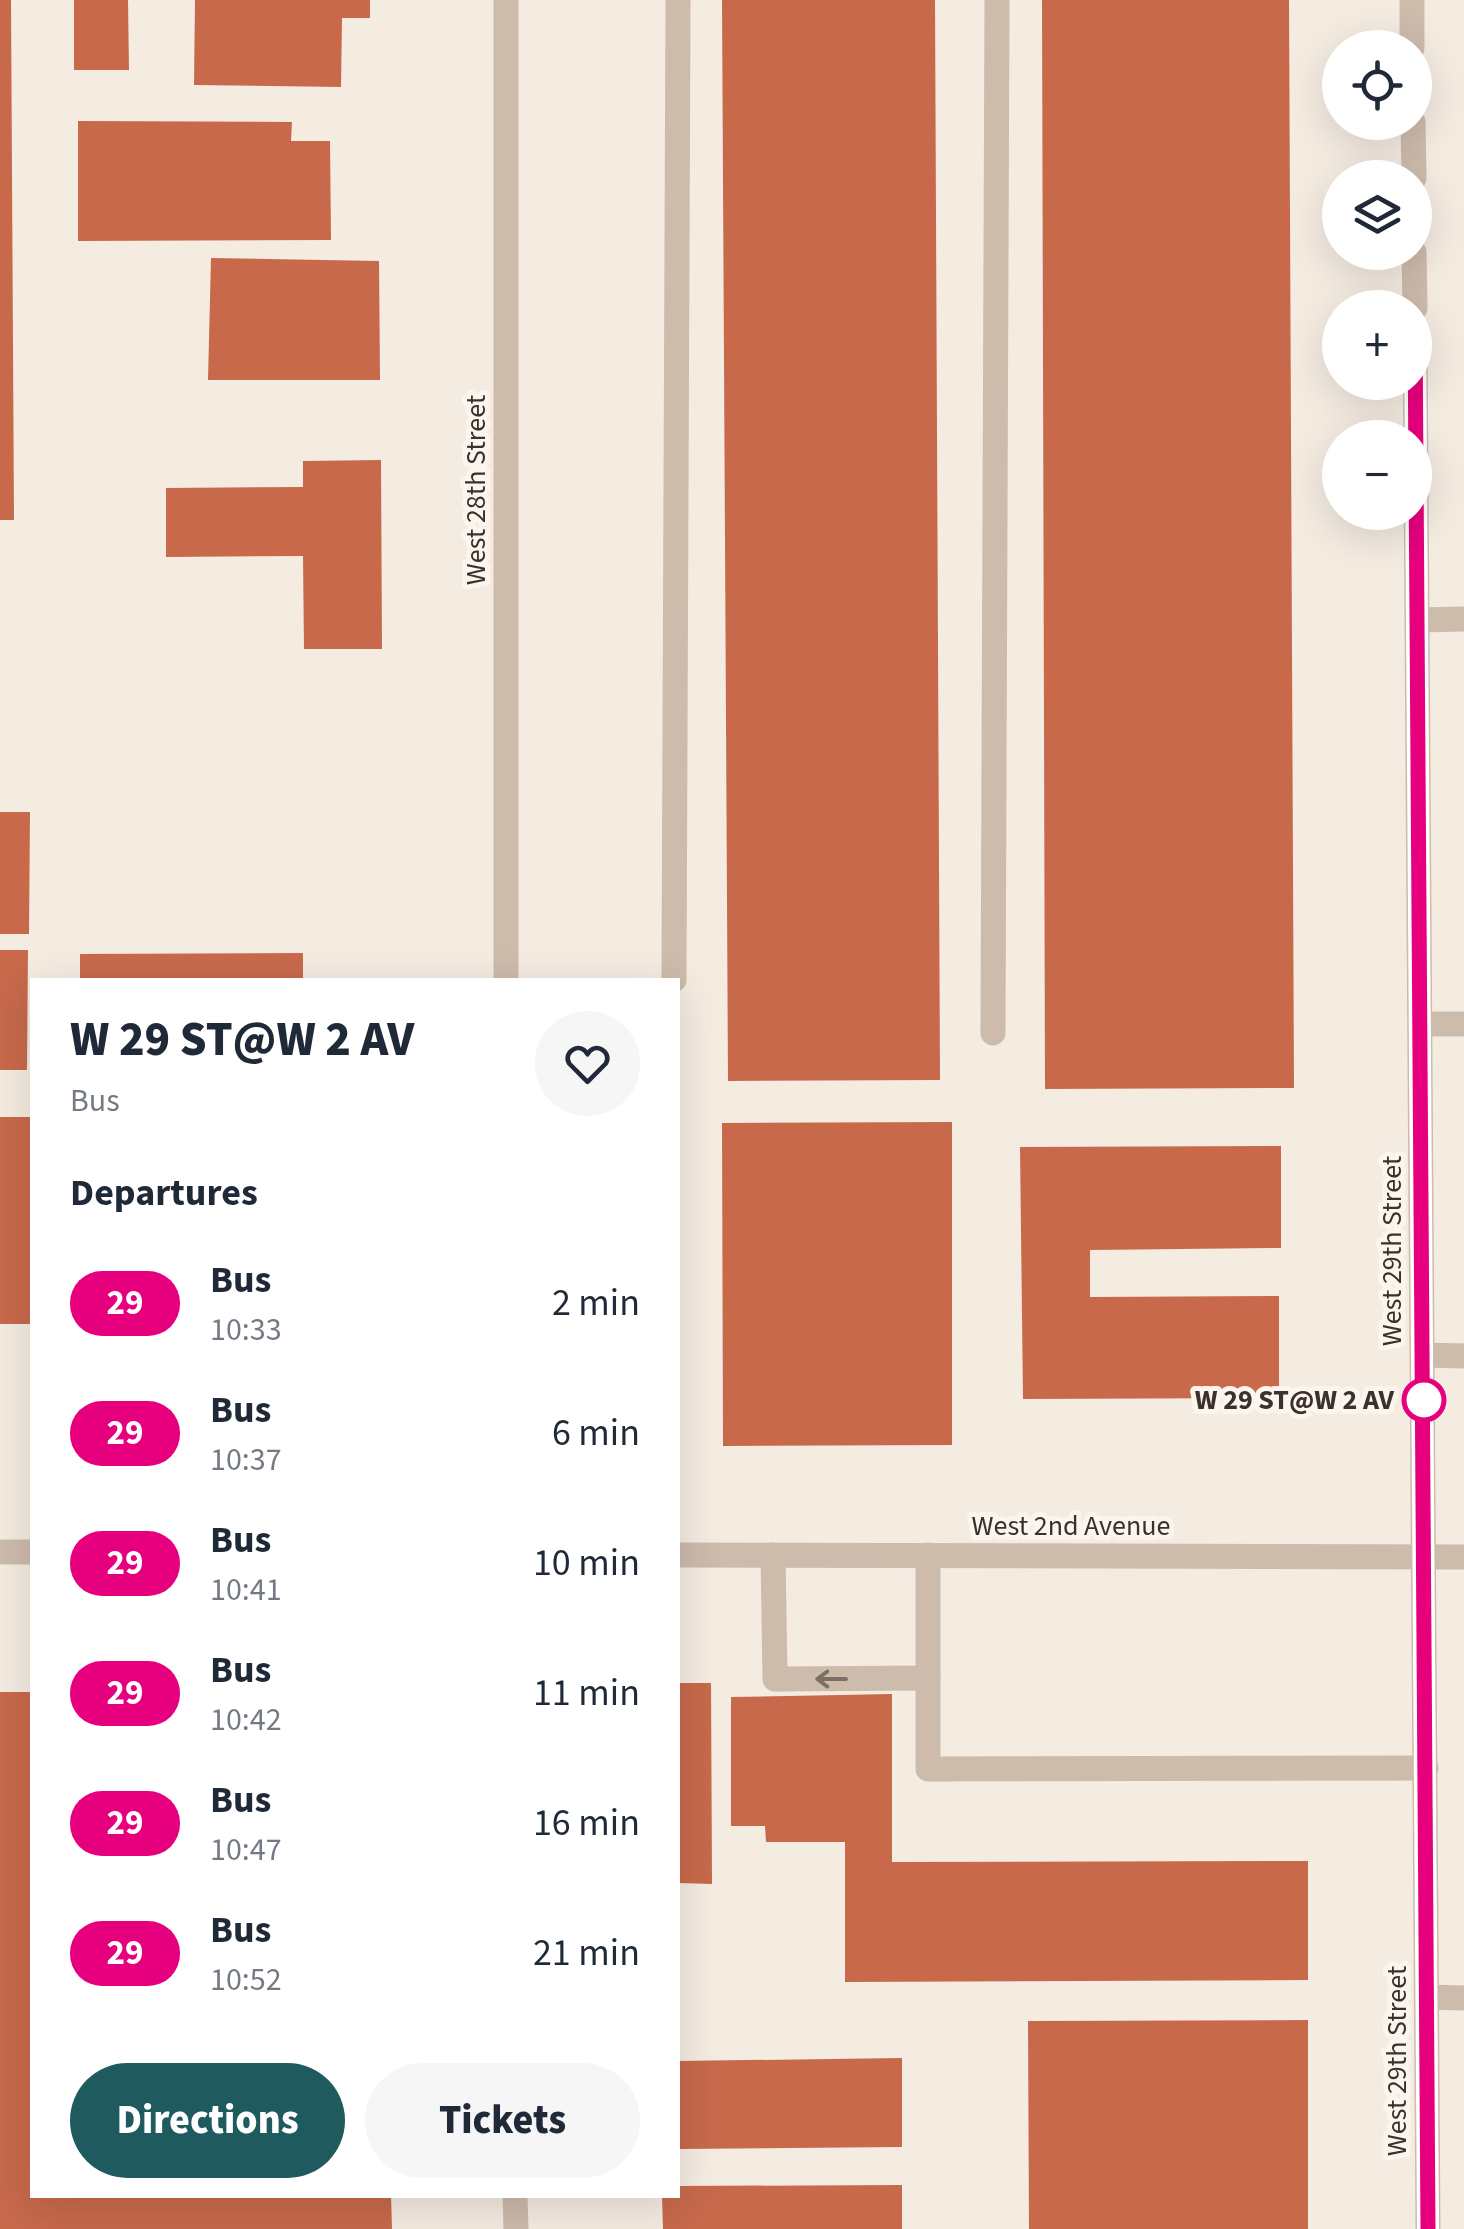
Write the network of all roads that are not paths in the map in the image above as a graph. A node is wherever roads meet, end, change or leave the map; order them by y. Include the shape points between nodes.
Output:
1 (506, 0) edge
2 (678, 0) edge
3 (998, 0) edge
4 (1412, 0) edge
5 (1412, 30) edge
6 (1416, 400) edge
7 (1464, 619) edge
8 (1418, 620) junction
9 (506, 978) edge
10 (674, 978) edge
11 (1421, 1024) junction
12 (1464, 1024) edge
13 (993, 1033) dead end
14 (1423, 1355) junction
15 (1464, 1356) edge
16 (0, 1552) edge
17 (30, 1552) edge
18 (680, 1555) edge
19 (773, 1555) junction
20 (928, 1555) junction
21 (1425, 1557) junction
22 (1464, 1557) edge
23 (928, 1678) junction
24 (1426, 1768) junction
25 (1427, 1997) junction
26 (1464, 1998) edge
27 (515, 2198) edge
28 (516, 2229) edge
29 (1428, 2229) edge

1 - 9 street, West 28th Street
2 - 10 street
3 - 13 street
4 - 5 street
6 - 8 street, West 29th Street
7 - 8 street
8 - 11 street, West 29th Street
11 - 12 street
11 - 14 street, West 29th Street
14 - 15 street
14 - 21 street, West 29th Street
16 - 17 street
18 - 19 street, West 2nd Avenue
19 - 20 street, West 2nd Avenue
23 -> 19 street via 776,1679
20 - 21 street, West 2nd Avenue
20 - 23 street
21 - 22 street, West 2nd Avenue
21 - 24 street, West 29th Street
23 - 24 street via 928,1769
24 - 25 street, West 29th Street
25 - 26 street
25 - 29 street, West 29th Street
27 - 28 street

